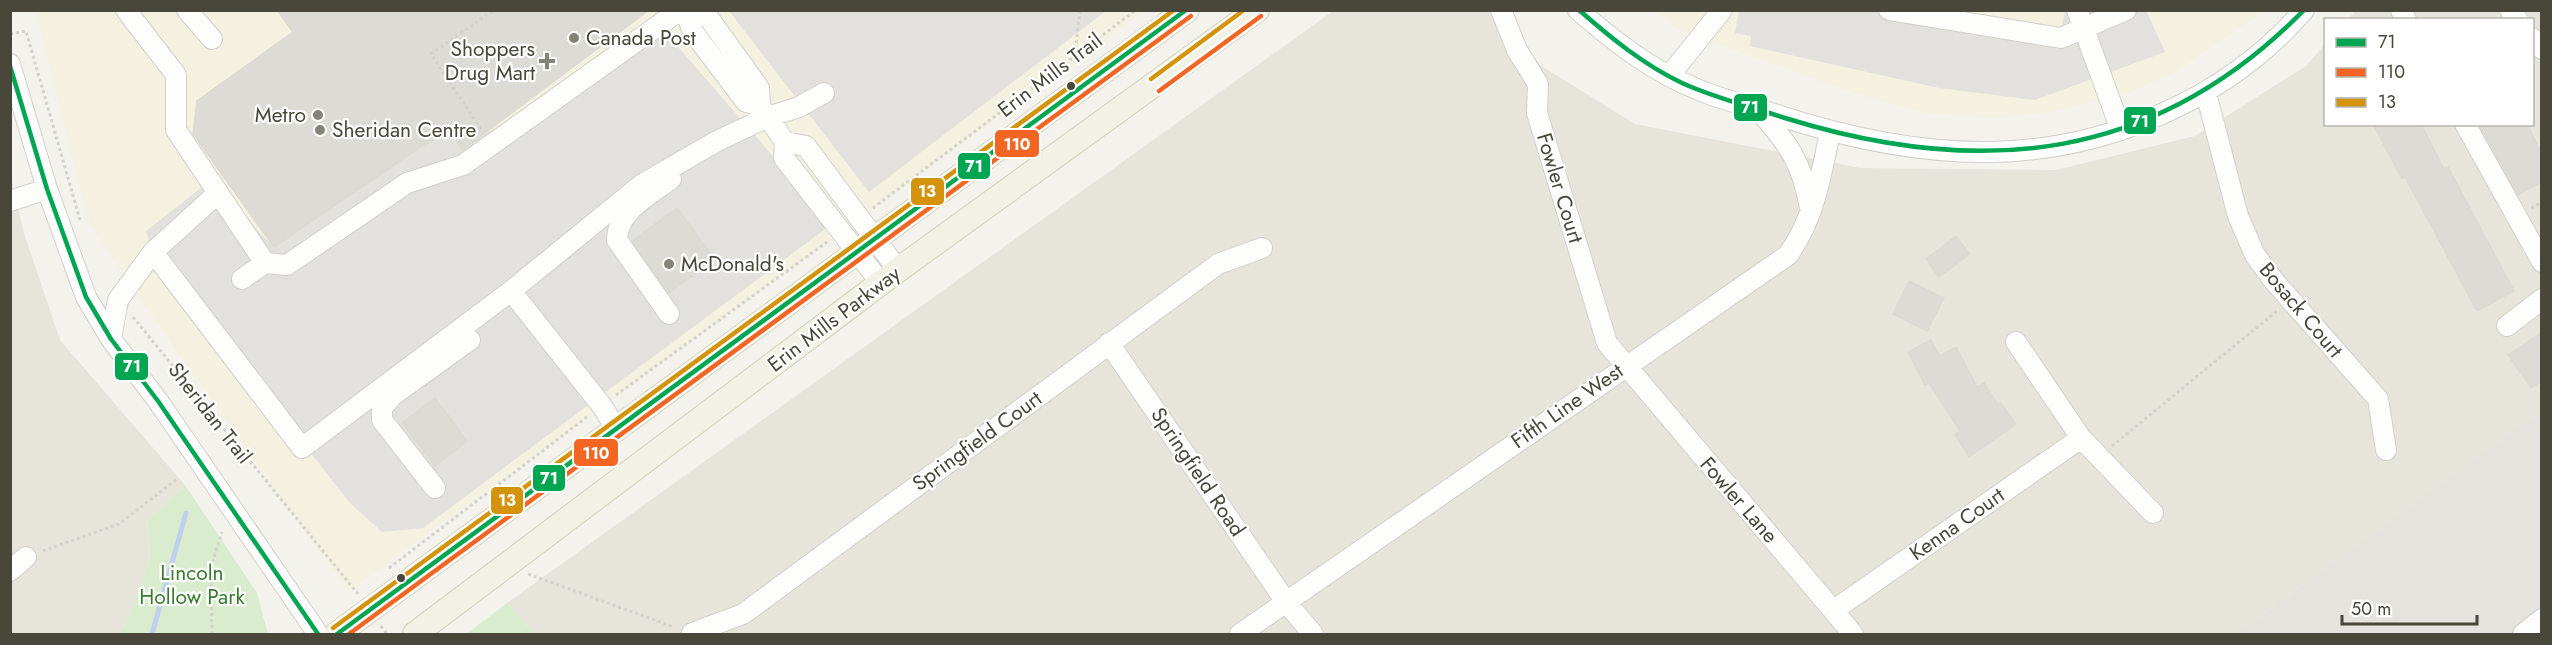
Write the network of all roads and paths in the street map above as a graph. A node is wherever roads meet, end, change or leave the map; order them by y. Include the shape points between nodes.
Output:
1 (126, 10) edge
2 (187, 10) edge
3 (494, 10) edge
4 (680, 10) edge
5 (685, 10) edge
6 (703, 10) edge
7 (1080, 10) edge
8 (1136, 10) edge
9 (1187, 10) edge
10 (1257, 10) edge
11 (1501, 10) edge
12 (1722, 10) edge
13 (1889, 10) edge
14 (2126, 10) edge
15 (2304, 10) edge
16 (1581, 11) edge
17 (2081, 19) edge
18 (10, 34) edge
19 (212, 39) dead end
20 (1075, 55) junction
21 (10, 64) edge
22 (1670, 75) junction
23 (824, 93) dead end
24 (2206, 93) junction
25 (1758, 109) junction
26 (764, 112) junction
27 (2466, 126) edge
28 (2121, 130) junction
29 (1830, 132) junction
30 (493, 144) junction
31 (682, 159) junction
32 (47, 189) junction
33 (217, 194) junction
34 (10, 201) edge
35 (878, 204) dead end
36 (1811, 210) junction
37 (81, 225) dead end
38 (865, 244) junction
39 (1262, 248) dead end
40 (153, 252) junction
41 (2541, 262) edge
42 (265, 263) junction
43 (890, 277) junction
44 (242, 279) dead end
45 (512, 291) junction
46 (2541, 298) edge
47 (2291, 300) junction
48 (118, 303) junction
49 (669, 314) dead end
50 (2507, 326) dead end
51 (111, 339) junction
52 (470, 340) dead end
53 (1109, 342) junction
54 (2016, 342) dead end
55 (1624, 366) junction
56 (617, 430) junction
57 (2081, 438) junction
58 (2386, 450) dead end
59 (2099, 457) junction
60 (177, 479) dead end
61 (435, 488) dead end
62 (2153, 513) dead end
63 (222, 532) dead end
64 (26, 557) joint
65 (507, 566) junction
66 (10, 570) edge
67 (357, 593) dead end
68 (1286, 602) junction
69 (1833, 610) junction
70 (692, 633) joint
71 (212, 634) edge
72 (318, 634) edge
73 (337, 634) edge
74 (415, 634) edge
75 (1240, 634) edge
76 (1313, 634) edge
77 (1853, 634) edge

1 - 33 street via 176,75 177,130
2 - 19 street
3 - 30 path via 431,54
4 - 30 street
5 - 26 street via 693,32 746,102
6 - 26 street via 759,88
7 - 20 path
8 - 20 path, Erin Mills Trail
9 - 38 main road, Erin Mills Parkway
10 - 43 main road, Erin Mills Parkway
11 - 55 street, Fowler Court via 1538,84 1537,113 1607,343
12 - 22 street
13 - 17 street via 2061,38
14 - 17 street
15 - 24 street via 2255,60
16 - 22 street via 1637,58
17 - 28 street
18 - 37 path via 26,32
20 - 35 path, Erin Mills Trail
21 - 32 street
22 - 25 street via 1699,91
23 - 26 street via 799,107
24 - 28 street
24 - 47 street, Bosack Court via 2238,216 2255,255
25 - 29 street
25 - 36 street via 1795,157 1804,176
26 - 31 street
26 - 38 street via 784,142 784,158
27 - 41 street
28 - 29 street via 2044,147 1991,152 1934,148
29 - 36 street, Fifth Line West
30 - 42 street via 463,165 407,183 287,265
31 - 45 street via 606,211
31 - 49 street via 683,170 621,218 616,240
32 - 34 street
32 - 51 street via 86,297
33 - 40 street
33 - 42 street
36 - 55 street, Fifth Line West via 1803,233 1788,255
38 - 43 street
38 - 56 main road, Erin Mills Parkway
39 - 53 street, Springfield Court via 1218,264
40 - 45 street via 302,448
40 - 48 street
42 - 44 street
43 - 65 main road, Erin Mills Parkway
45 - 56 street
46 - 50 street
47 - 58 street, Bosack Court via 2378,399
47 - 59 path
48 - 51 street
48 - 67 path, Sheridan Trail
51 - 72 street
52 - 61 street via 392,396 382,408 382,420
53 - 68 street, Springfield Road
53 - 70 street, Springfield Court via 743,614
54 - 57 street
55 - 68 street, Fifth Line West
55 - 69 street, Fowler Lane
56 - 73 main road, Erin Mills Parkway
57 - 59 street
57 - 69 street, Kenna Court
59 - 62 street
60 - 64 path via 119,524
63 - 71 path via 211,567
64 - 66 street
65 - 70 path
65 - 74 main road, Erin Mills Parkway
68 - 75 street, Fifth Line West
68 - 76 street, Springfield Road
69 - 77 street, Fowler Lane

